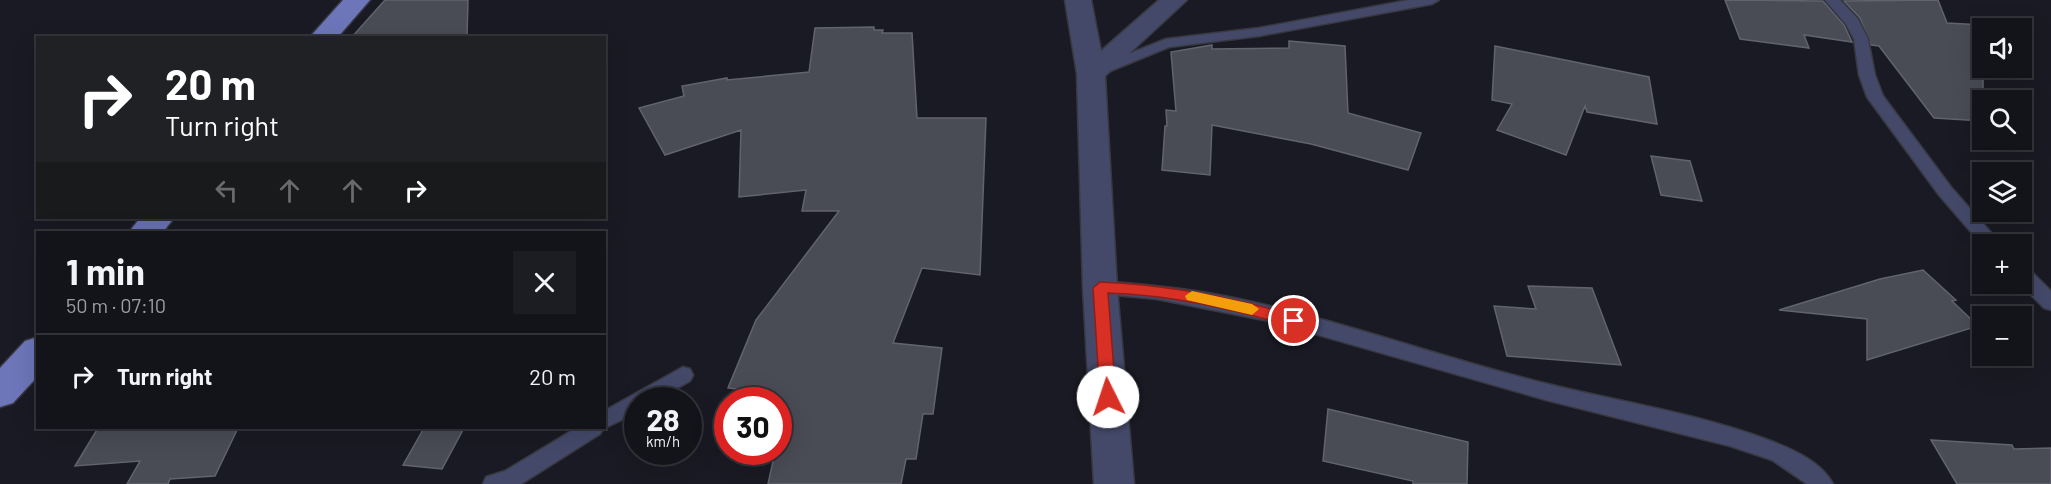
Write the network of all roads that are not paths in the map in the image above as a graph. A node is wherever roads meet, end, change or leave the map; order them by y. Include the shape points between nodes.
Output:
1 (357, 0) edge
2 (1078, 0) edge
3 (1174, 0) edge
4 (1432, 0) edge
5 (1832, 0) edge
6 (324, 36) edge
7 (1091, 74) junction
8 (157, 219) edge
9 (146, 231) edge
10 (1983, 234) edge
11 (2032, 284) edge
12 (1100, 288) junction
13 (2051, 303) edge
14 (36, 353) edge
15 (683, 375) dead end
16 (663, 387) edge
17 (0, 392) edge
18 (624, 410) edge
19 (606, 420) edge
20 (591, 429) edge
21 (494, 484) edge
22 (1114, 484) edge
23 (1822, 484) edge

1 - 6 main road
2 - 7 street
3 - 7 street
4 - 7 lane via 1259,32 1166,43
5 - 10 lane via 1853,22 1861,39 1875,98 1938,182
7 - 12 street
8 - 9 main road
11 - 13 lane
12 - 22 street
12 - 23 lane via 1149,289 1225,302 1547,392 1764,446 1809,470
14 - 17 main road
15 - 16 lane
18 - 19 lane
20 - 21 lane via 512,478

